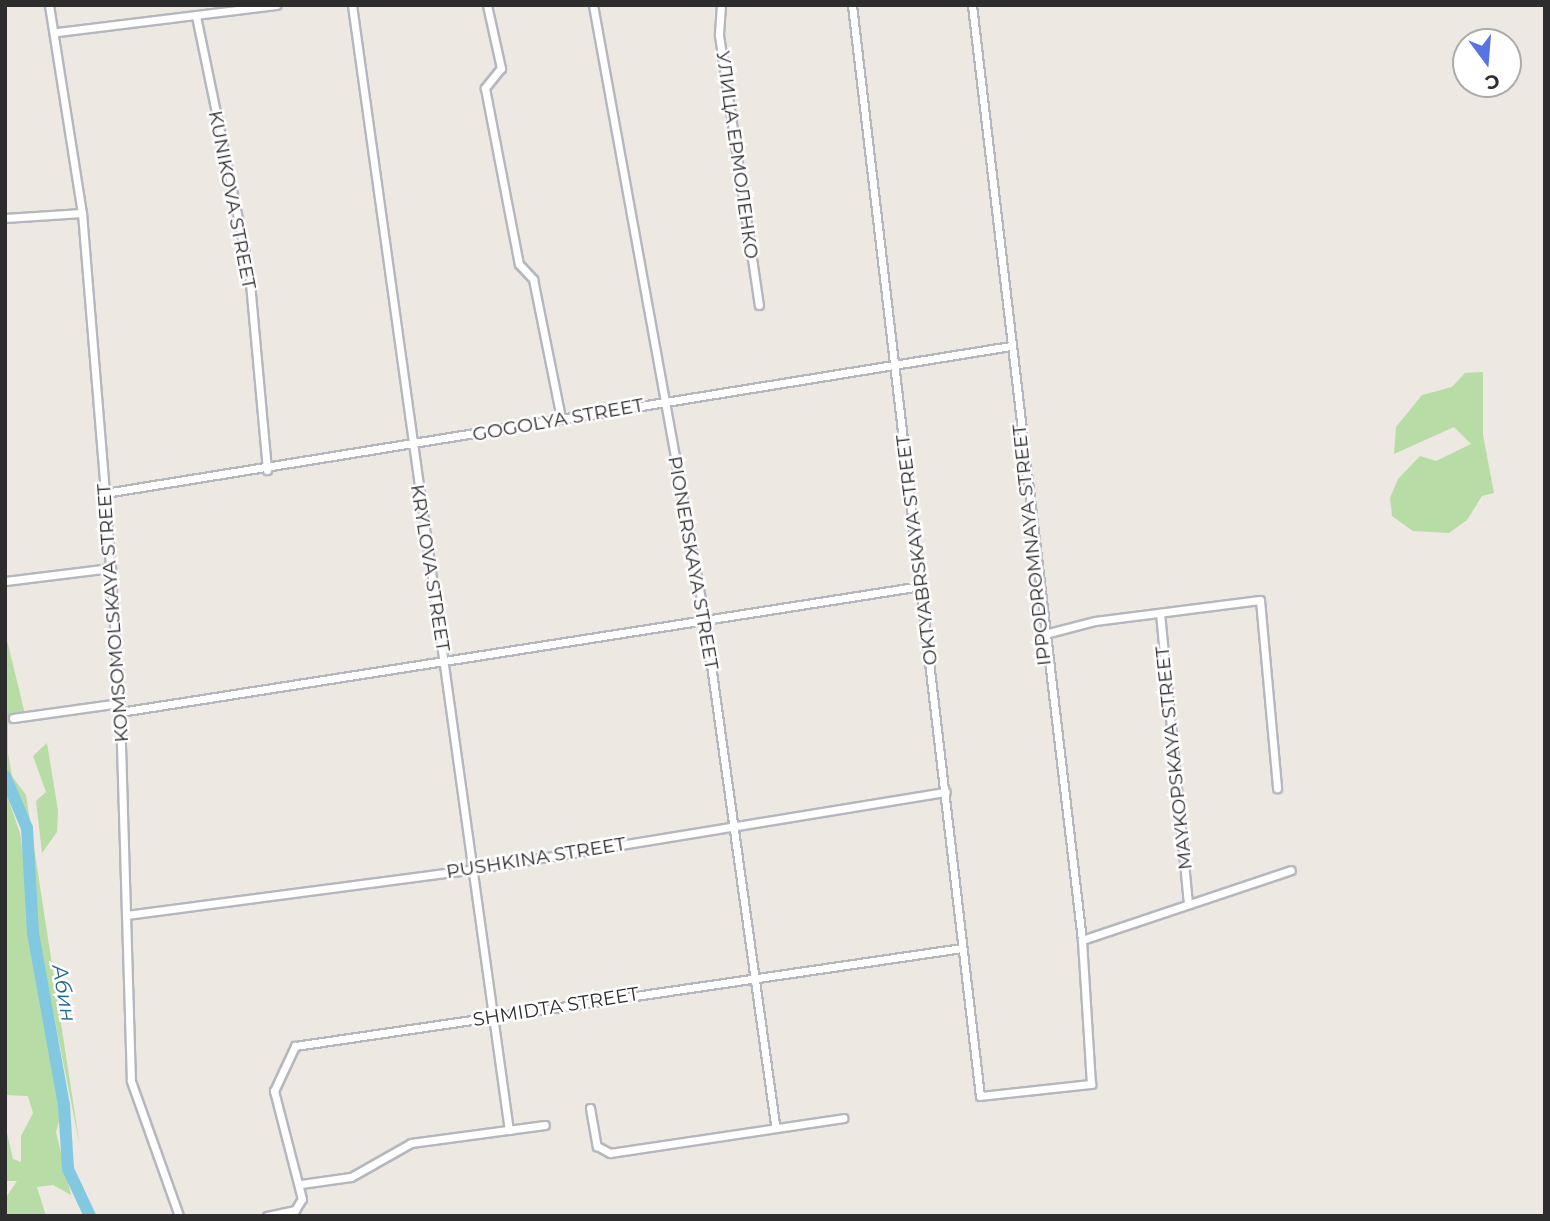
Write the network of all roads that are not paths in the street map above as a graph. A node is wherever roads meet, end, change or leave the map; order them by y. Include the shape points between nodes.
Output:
1 (49, 5) edge
2 (276, 5) edge
3 (352, 5) edge
4 (487, 5) edge
5 (593, 5) edge
6 (721, 5) edge
7 (852, 5) edge
8 (971, 5) edge
9 (197, 16) junction
10 (57, 32) junction
11 (82, 213) junction
12 (5, 218) edge
13 (759, 305) dead end
14 (1010, 346) junction
15 (894, 367) junction
16 (664, 402) junction
17 (561, 418) junction
18 (412, 445) junction
19 (267, 470) junction
20 (105, 493) junction
21 (111, 568) junction
22 (5, 581) edge
23 (921, 586) junction
24 (1160, 613) junction
25 (705, 622) junction
26 (1041, 635) junction
27 (445, 661) junction
28 (120, 703) junction
29 (120, 712) junction
30 (13, 718) dead end
31 (1277, 788) dead end
32 (946, 792) junction
33 (734, 827) junction
34 (474, 869) junction
35 (1292, 870) dead end
36 (1188, 903) junction
37 (126, 915) junction
38 (1082, 940) junction
39 (962, 947) junction
40 (752, 977) junction
41 (491, 1017) junction
42 (980, 1096) joint
43 (590, 1108) dead end
44 (843, 1118) dead end
45 (775, 1124) junction
46 (545, 1125) dead end
47 (509, 1130) junction
48 (300, 1184) junction
49 (179, 1216) edge
50 (267, 1216) edge

1 - 10 street, KOMSOMOLSKAYA STREET
2 - 9 street
3 - 18 street, KRYLOVA STREET
4 - 17 street via 501,68 485,88 519,264 533,279
5 - 16 street, PIONERSKAYA STREET
6 - 13 street, УЛИЦА ЕРМОЛЕНКО via 719,35
7 - 15 street, OKTYABRSKAYA STREET
8 - 14 street, IPPODROMNAYA STREET
9 - 10 street
9 - 19 street, KUNIKOVA STREET via 249,272
10 - 11 street, KOMSOMOLSKAYA STREET
11 - 12 street
11 - 20 street, KOMSOMOLSKAYA STREET
14 - 15 street, GOGOLYA STREET
14 - 26 street, IPPODROMNAYA STREET
15 - 16 street, GOGOLYA STREET
15 - 23 street, OKTYABRSKAYA STREET
16 - 17 street, GOGOLYA STREET
16 - 25 street, PIONERSKAYA STREET
17 - 18 street, GOGOLYA STREET
18 - 19 street, GOGOLYA STREET
18 - 27 street, KRYLOVA STREET
19 - 20 street, GOGOLYA STREET
20 - 21 street, KOMSOMOLSKAYA STREET
21 - 22 street
21 - 28 street, KOMSOMOLSKAYA STREET
23 - 25 street
23 - 32 street, OKTYABRSKAYA STREET
24 - 26 street
24 - 31 street via 1260,600
24 - 36 street, MAYKOPSKAYA STREET
25 - 27 street
25 - 33 street, PIONERSKAYA STREET
26 - 38 street, IPPODROMNAYA STREET
27 - 29 street
27 - 34 street, KRYLOVA STREET
28 - 29 street, KOMSOMOLSKAYA STREET
28 - 30 street
29 - 37 street, KOMSOMOLSKAYA STREET
32 - 33 street, PUSHKINA STREET
32 - 39 street, OKTYABRSKAYA STREET
33 - 34 street, PUSHKINA STREET
33 - 40 street, PIONERSKAYA STREET
34 - 37 street, PUSHKINA STREET
34 - 41 street, KRYLOVA STREET
35 - 36 street
36 - 38 street
37 - 49 street, KOMSOMOLSKAYA STREET via 131,1081
38 - 42 street, IPPODROMNAYA STREET via 1091,1084
39 - 40 street, SHMIDTA STREET
39 - 42 street, OKTYABRSKAYA STREET
40 - 41 street, SHMIDTA STREET
40 - 45 street, PIONERSKAYA STREET
41 - 47 street, KRYLOVA STREET
41 - 48 street, SHMIDTA STREET via 295,1046 274,1091
43 - 45 street via 597,1146 610,1153
44 - 45 street
46 - 47 street
47 - 48 street via 411,1143 351,1177
48 - 50 street via 295,1210

